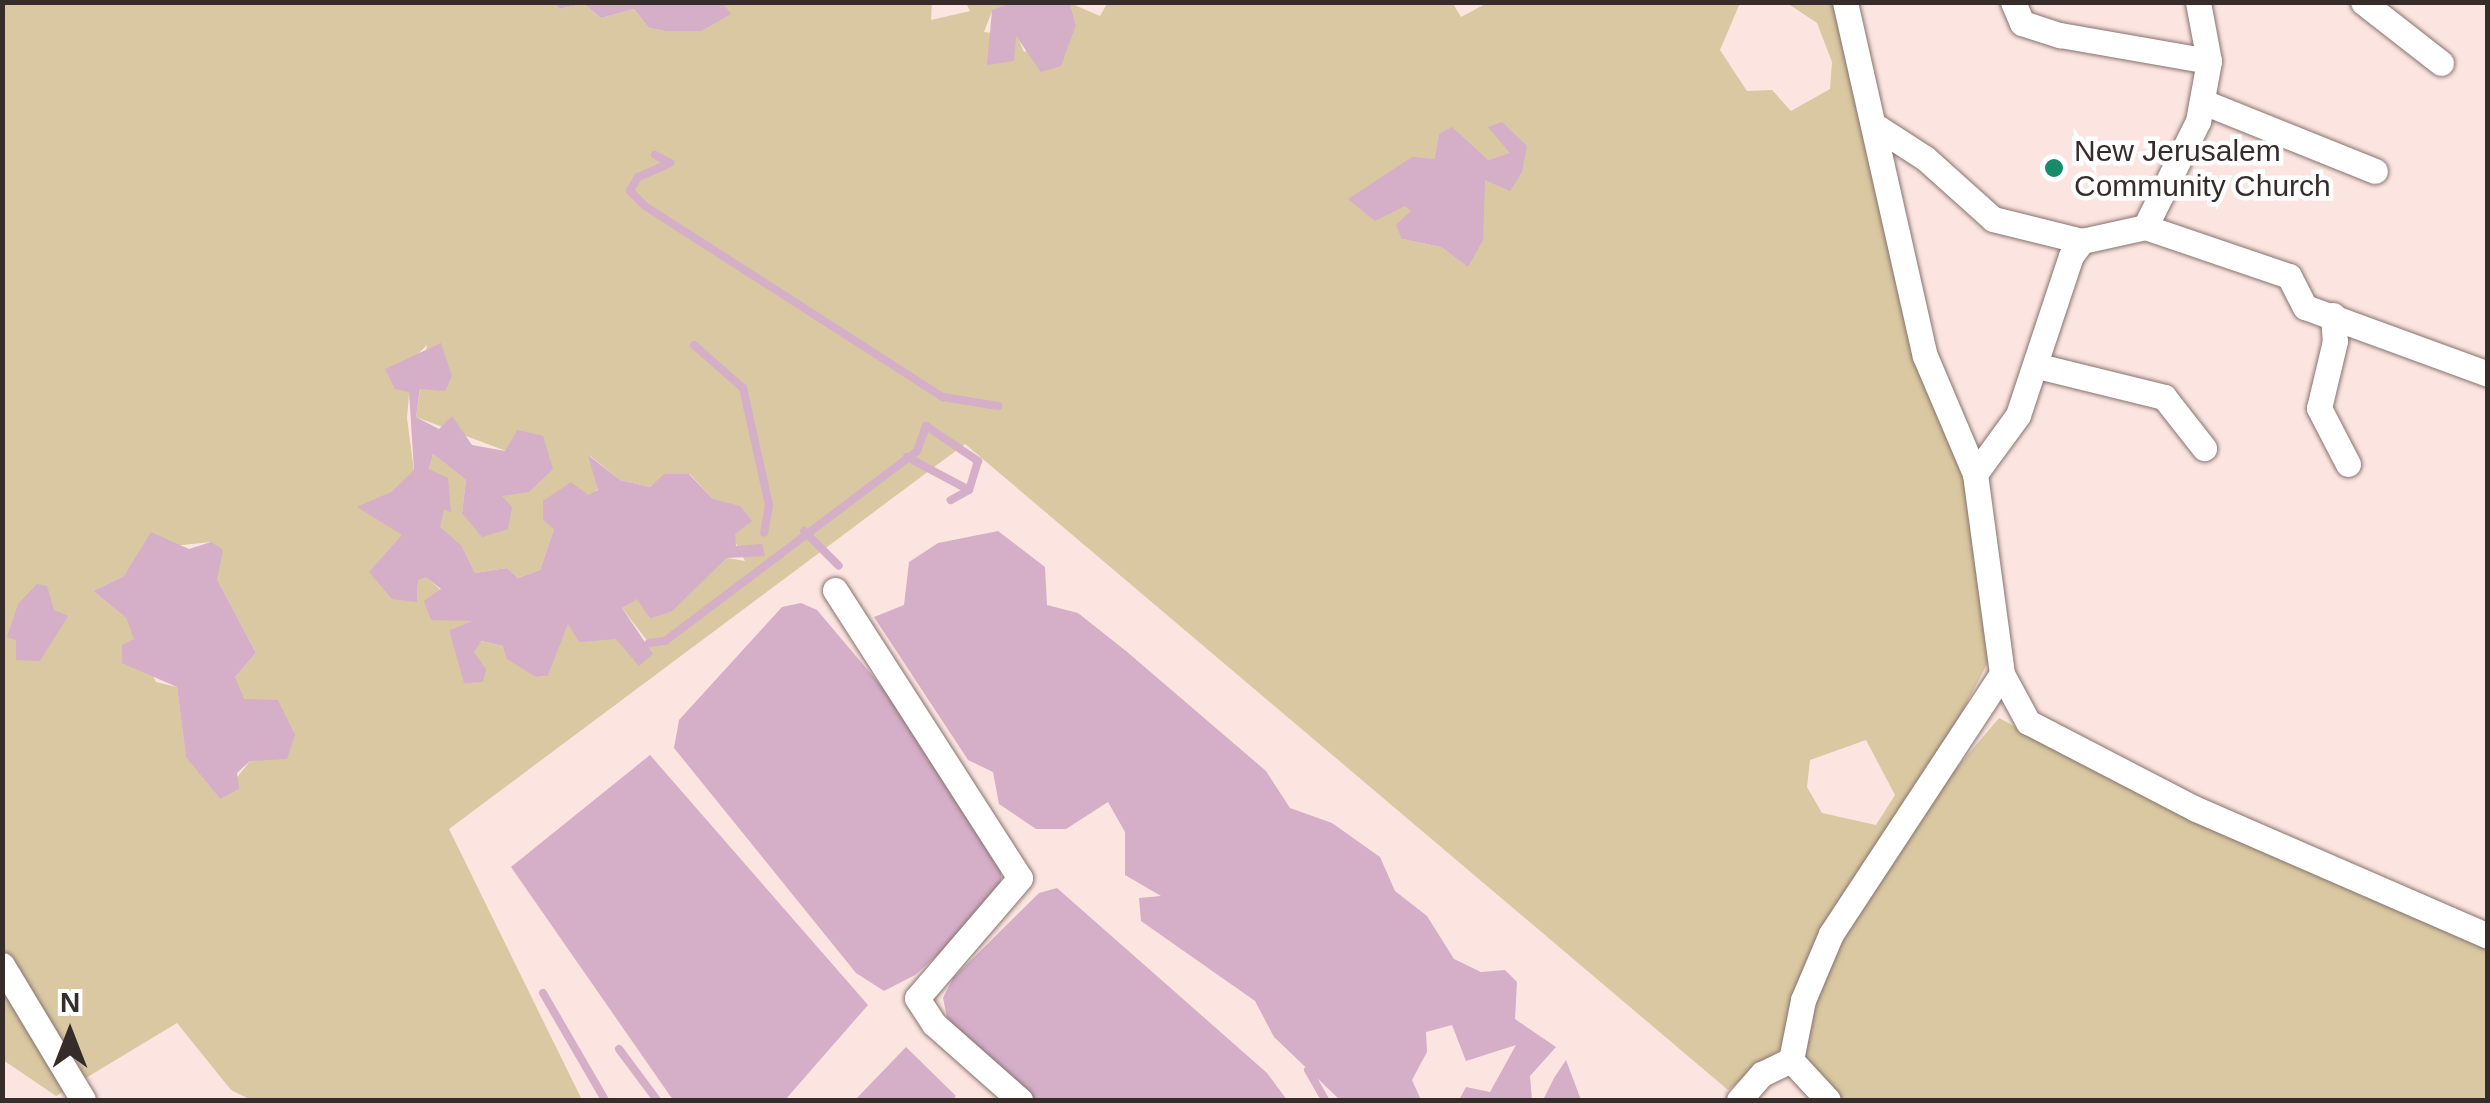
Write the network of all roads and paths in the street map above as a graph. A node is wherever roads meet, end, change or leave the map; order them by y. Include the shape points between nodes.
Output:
1 (1845, 2) edge
2 (2013, 2) edge
3 (2198, 2) edge
4 (2363, 2) edge
5 (2209, 60) junction
6 (2441, 63) dead end
7 (2206, 103) junction
8 (1877, 127) junction
9 (2375, 170) dead end
10 (2145, 227) junction
11 (2082, 241) junction
12 (2332, 316) junction
13 (2038, 366) junction
14 (2488, 374) edge
15 (2204, 448) dead end
16 (2348, 464) dead end
17 (1974, 474) junction
18 (835, 590) dead end
19 (2002, 674) junction
20 (2488, 936) edge
21 (2, 966) edge
22 (1790, 1060) junction
23 (83, 1100) edge
24 (1020, 1100) edge
25 (1739, 1100) edge
26 (1828, 1100) edge

1 - 8 street
2 - 5 street via 2022,23 2060,35
3 - 5 street
4 - 6 street
5 - 7 street
7 - 9 street
7 - 10 street
8 - 11 street via 1925,158 1993,219
8 - 17 street via 1925,356
10 - 11 street
10 - 12 street via 2289,276 2305,307
11 - 13 street via 2062,274
12 - 14 street
12 - 16 street via 2335,341 2319,408
13 - 15 street via 2118,380 2164,398
13 - 17 street via 2018,415
17 - 19 street
18 - 24 street via 1020,878 917,998 934,1024
19 - 20 street via 2028,722 2102,765
19 - 22 street via 1831,934 1803,1000
21 - 23 street
22 - 25 street via 1762,1074
22 - 26 street

